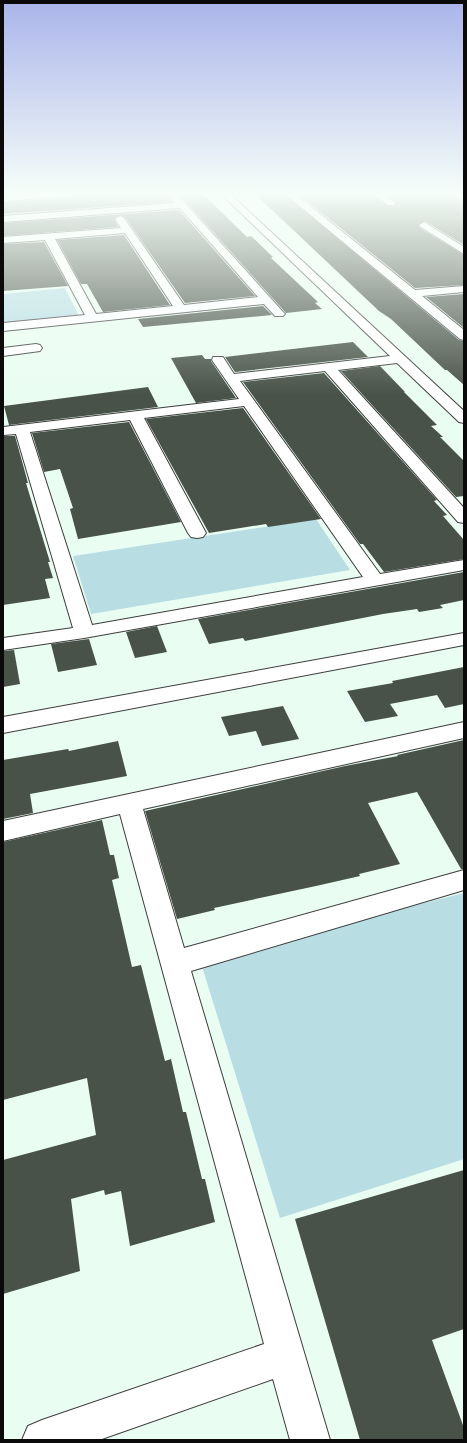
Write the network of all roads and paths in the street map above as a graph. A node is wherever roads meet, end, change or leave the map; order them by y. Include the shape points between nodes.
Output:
1 (62, 260) edge
2 (149, 260) edge
3 (231, 260) edge
4 (295, 260) edge
5 (371, 260) edge
6 (464, 289) edge
7 (413, 294) junction
8 (266, 300) junction
9 (181, 308) junction
10 (279, 314) dead end
11 (92, 318) junction
12 (3, 327) edge
13 (464, 336) edge
14 (36, 348) dead end
15 (3, 352) edge
16 (398, 359) junction
17 (218, 360) dead end
18 (328, 367) junction
19 (230, 378) junction
20 (246, 402) junction
21 (135, 415) junction
22 (464, 419) edge
23 (22, 429) junction
24 (3, 431) edge
25 (464, 518) edge
26 (197, 532) dead end
27 (464, 565) edge
28 (375, 581) junction
29 (84, 632) junction
30 (464, 639) edge
31 (3, 644) edge
32 (3, 725) edge
33 (464, 730) edge
34 (128, 804) junction
35 (3, 831) edge
36 (464, 880) edge
37 (175, 963) junction
38 (286, 1355) junction
39 (42, 1440) edge
40 (310, 1440) edge

1 - 11 street
2 - 9 street
3 - 8 street
4 - 16 street
5 - 7 street
6 - 7 street
7 - 13 street
8 - 9 street
8 - 10 street
9 - 11 street
11 - 12 street
14 - 15 street
16 - 18 street
16 - 22 street
17 - 19 street
18 - 19 street
18 - 25 street
19 - 20 street
20 - 21 street
20 - 28 street
21 - 23 street
21 - 26 street
23 - 24 street
23 - 29 street
27 - 28 street
28 - 29 street
29 - 31 street
30 - 32 street
33 - 34 street
34 - 35 street
34 - 37 street
36 - 37 street
37 - 38 street
38 - 39 street
38 - 40 street

